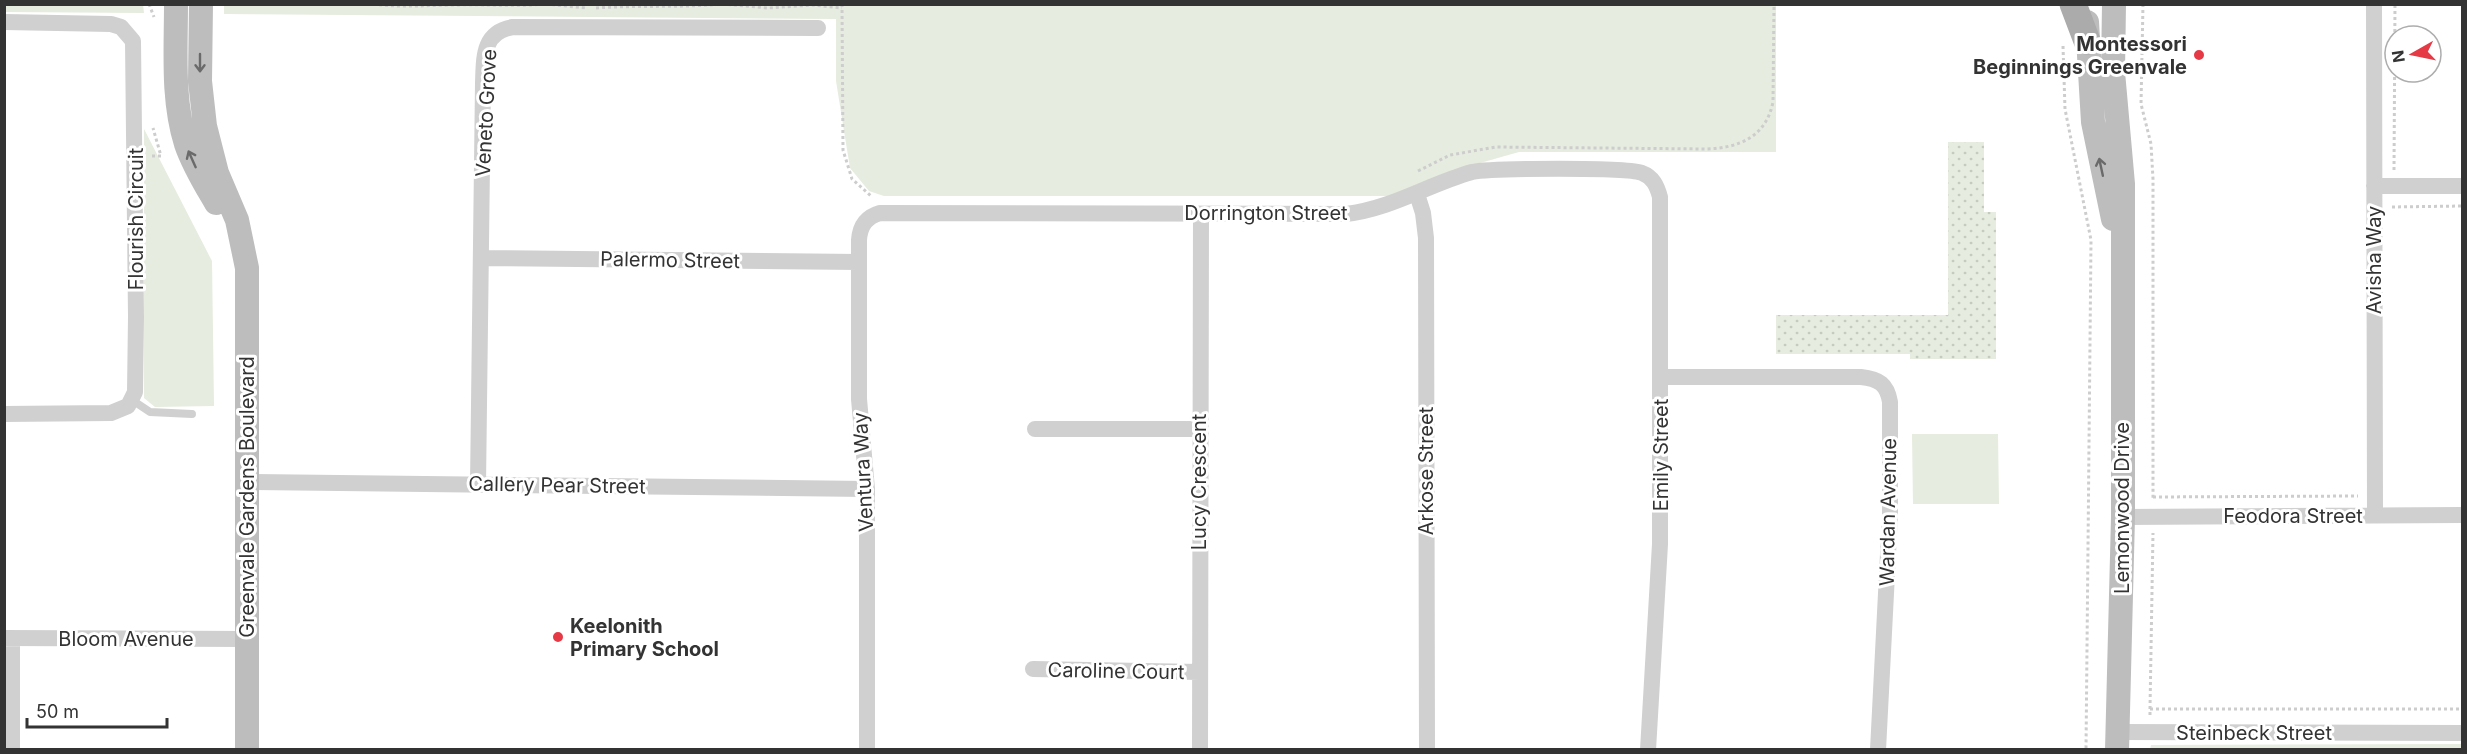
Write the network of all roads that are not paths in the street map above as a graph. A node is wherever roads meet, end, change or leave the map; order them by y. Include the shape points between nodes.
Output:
1 (176, 4) edge
2 (201, 4) edge
3 (2073, 4) edge
4 (2087, 4) edge
5 (2114, 4) edge
6 (2374, 4) edge
7 (4, 22) edge
8 (818, 28) dead end
9 (2075, 41) junction
10 (1637, 171) joint
11 (2374, 186) junction
12 (2463, 186) edge
13 (1417, 194) junction
14 (887, 213) joint
15 (1201, 214) junction
16 (243, 245) junction
17 (482, 258) junction
18 (859, 262) junction
19 (2122, 266) junction
20 (1661, 377) junction
21 (132, 400) junction
22 (4, 414) edge
23 (192, 414) dead end
24 (1035, 429) dead end
25 (1199, 429) junction
26 (248, 482) junction
27 (478, 485) junction
28 (867, 489) junction
29 (2375, 515) junction
30 (2463, 515) edge
31 (2123, 517) junction
32 (8, 638) edge
33 (247, 639) junction
34 (1033, 669) dead end
35 (1200, 672) junction
36 (2463, 733) edge
37 (2117, 741) edge
38 (12, 750) edge
39 (247, 750) edge
40 (867, 750) edge
41 (1200, 750) edge
42 (1427, 750) edge
43 (1648, 750) edge
44 (1878, 750) edge

16 -> 1 street, Greenvale Gardens Boulevard via 207,188 186,144 178,99
2 -> 16 street, Greenvale Gardens Boulevard via 200,81 205,126
3 - 9 main road
4 - 9 street, Lemonwood Drive
5 - 19 street, Lemonwood Drive via 2114,90 2123,159
6 - 11 street, Avisha Way
7 - 21 street, Flourish Circuit via 111,24 122,27 133,40 136,384
8 - 17 street, Veneto Grove via 531,27 498,31 487,45 484,67
19 -> 9 street, Lemonwood Drive
10 - 13 street, Dorrington Street via 1481,170
10 - 20 street, Emily Street via 1654,182 1660,197
11 - 12 street
11 - 29 street, Avisha Way
13 - 15 street, Dorrington Street via 1346,214
13 - 42 street, Arkose Street via 1426,238
14 - 15 street, Dorrington Street
14 - 18 street, Ventura Way via 874,215 862,225
15 - 25 street, Lucy Crescent
16 - 26 street, Greenvale Gardens Boulevard via 248,287
17 - 18 street, Palermo Street
17 - 27 street, Veneto Grove
18 - 28 street, Ventura Way via 859,399
19 - 31 street, Lemonwood Drive
20 - 43 street, Emily Street via 1660,544
20 - 44 street, Wardan Avenue via 1870,378 1882,383 1888,393 1890,526
21 - 22 street via 123,410 111,414
21 - 23 lane via 150,412
24 - 25 street
25 - 35 street, Lucy Crescent
26 - 27 street, Callery Pear Street
26 - 33 street, Greenvale Gardens Boulevard
27 - 28 street, Callery Pear Street
28 - 40 street, Ventura Way
29 - 30 street, Feodora Street
29 - 31 street, Feodora Street
31 - 37 street, Lemonwood Drive
32 - 33 street, Bloom Avenue
32 - 38 street
33 - 39 street, Greenvale Gardens Boulevard
34 - 35 street, Caroline Court
35 - 41 street, Lucy Crescent
36 - 37 street, Steinbeck Street via 2149,732

